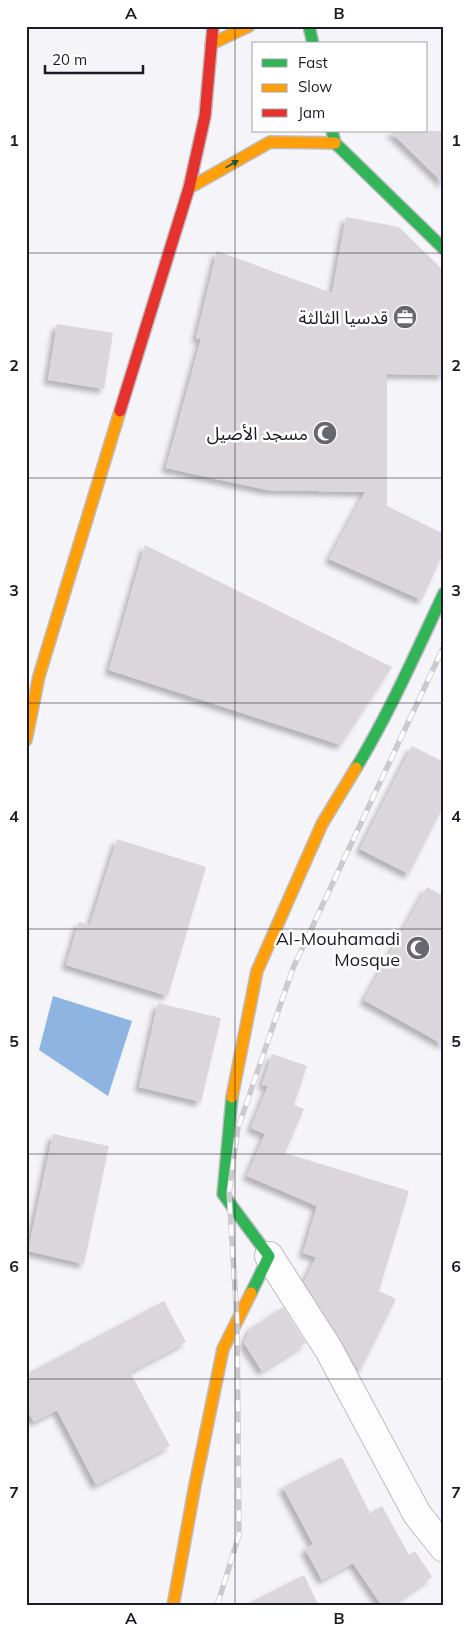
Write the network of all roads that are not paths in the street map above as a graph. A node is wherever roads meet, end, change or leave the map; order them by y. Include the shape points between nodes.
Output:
1 (213, 26) edge
2 (249, 26) edge
3 (309, 26) edge
4 (313, 42) edge
5 (211, 44) junction
6 (332, 132) edge
7 (335, 143) junction
8 (189, 188) junction
9 (444, 249) edge
10 (444, 593) edge
11 (33, 679) edge
12 (26, 740) edge
13 (268, 1256) junction
14 (444, 1548) edge
15 (173, 1606) edge

1 - 5 main road
2 - 5 main road
3 - 4 main road
5 - 8 main road via 205,116
6 - 7 main road
8 -> 7 main road via 270,142
7 - 9 main road
8 - 11 main road
10 - 13 main road via 371,744 322,824 257,971 232,1089 223,1194
11 - 12 main road
13 - 14 street via 329,1350 417,1514
13 - 15 main road via 224,1349

